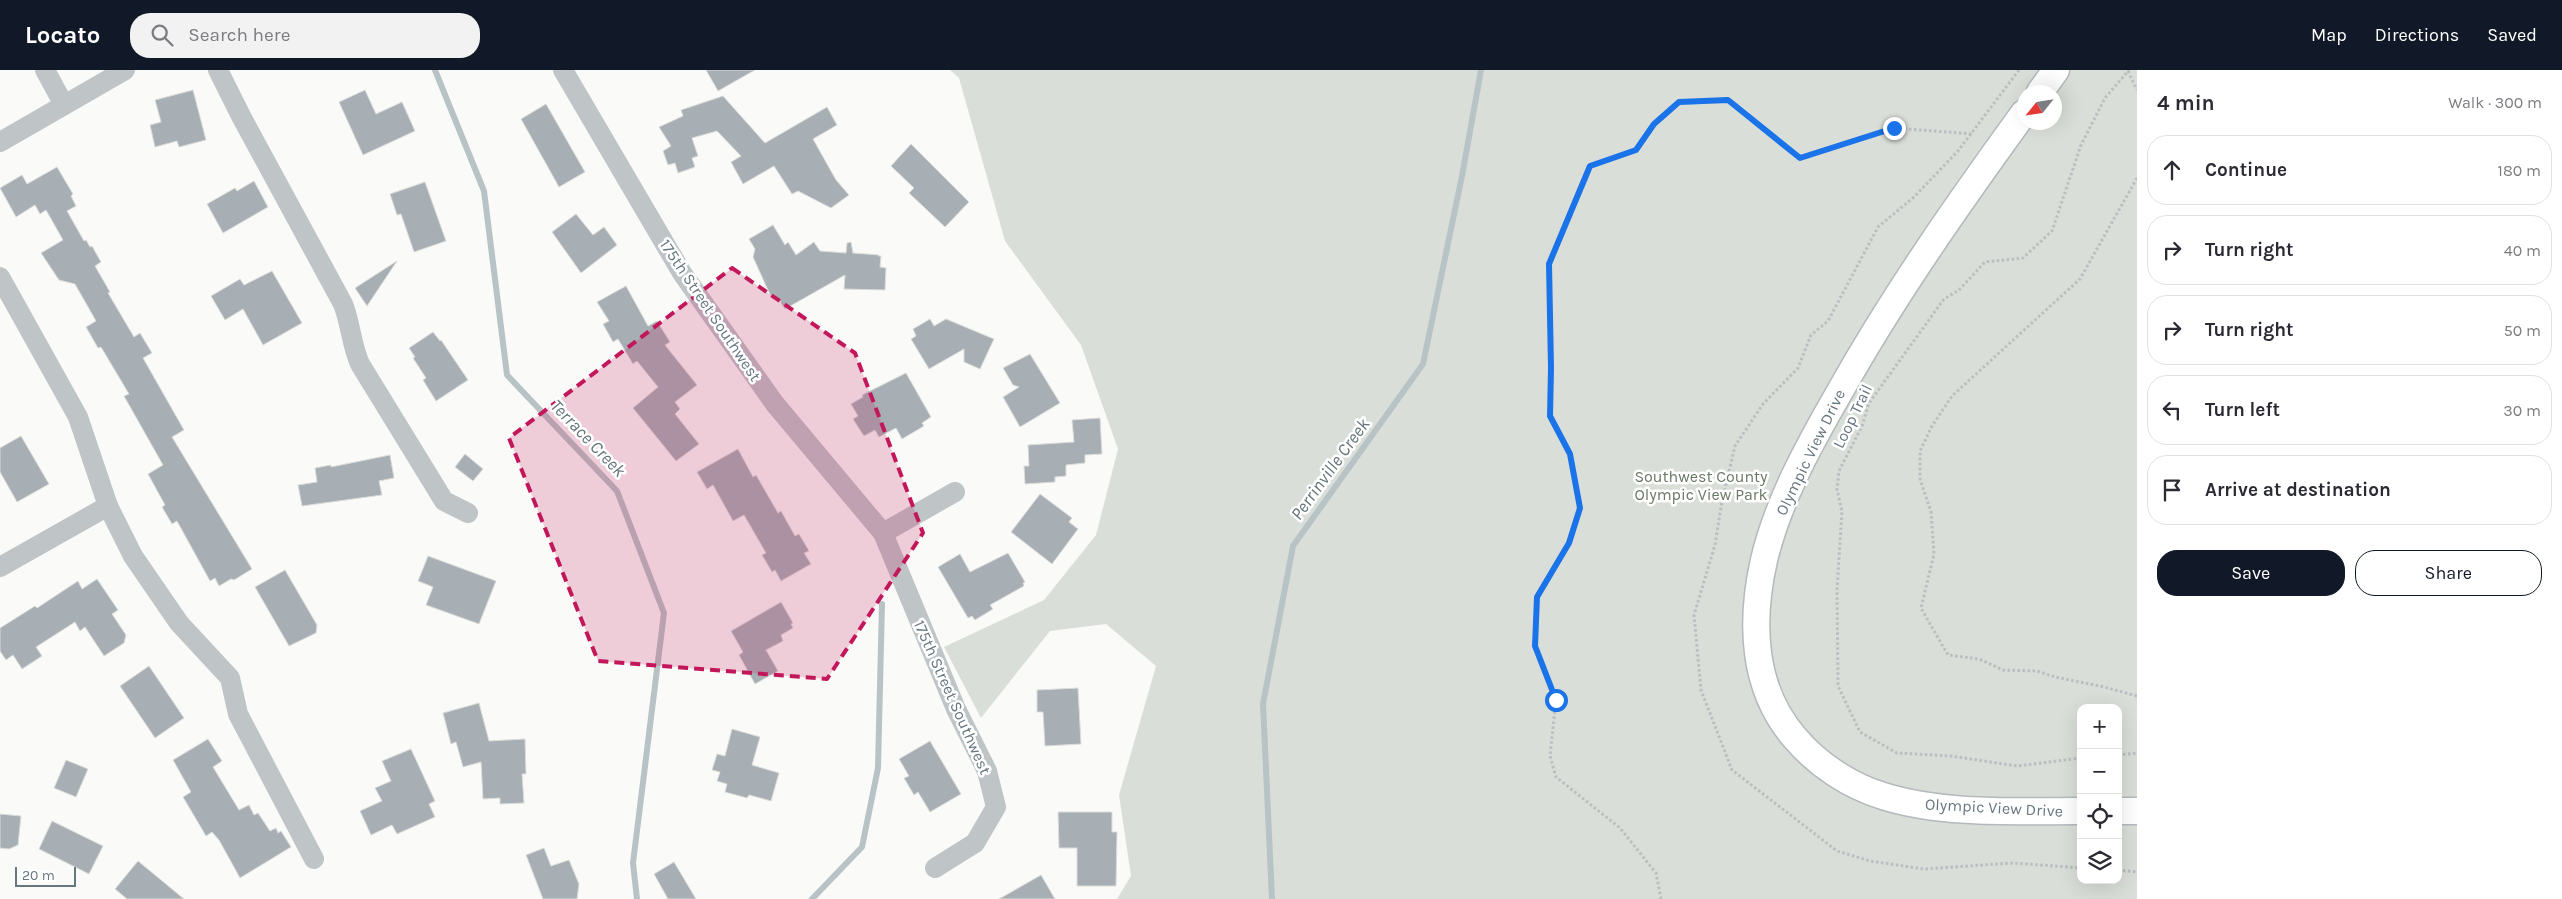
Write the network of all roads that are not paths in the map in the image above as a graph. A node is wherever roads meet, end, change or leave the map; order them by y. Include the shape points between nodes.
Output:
1 (45, 70) edge
2 (125, 70) edge
3 (218, 70) edge
4 (562, 70) edge
5 (2056, 70) edge
6 (2045, 85) edge
7 (64, 105) junction
8 (2017, 123) edge
9 (0, 142) edge
10 (0, 277) edge
11 (955, 492) dead end
12 (108, 506) junction
13 (468, 513) dead end
14 (883, 533) junction
15 (0, 567) edge
16 (2077, 811) edge
17 (2122, 811) edge
18 (2137, 811) edge
19 (314, 859) dead end
20 (935, 868) dead end

1 - 7 street
2 - 7 street
3 - 13 street via 343,304 360,364 444,501
4 - 14 street, 175th Street Southwest via 682,273 775,404
5 - 6 main road
7 - 9 street
8 - 16 main road, Olympic View Drive via 1890,306 1800,467 1777,518 1765,559 1757,612 1758,659 1765,687 1785,727 1819,762 1861,788 1908,803
10 - 12 street via 78,417
11 - 14 street
12 - 15 street
12 - 19 street via 133,556 157,593 179,623 230,678 238,714
14 - 20 street, 175th Street Southwest via 956,709 987,771 996,807 975,843
17 - 18 main road

